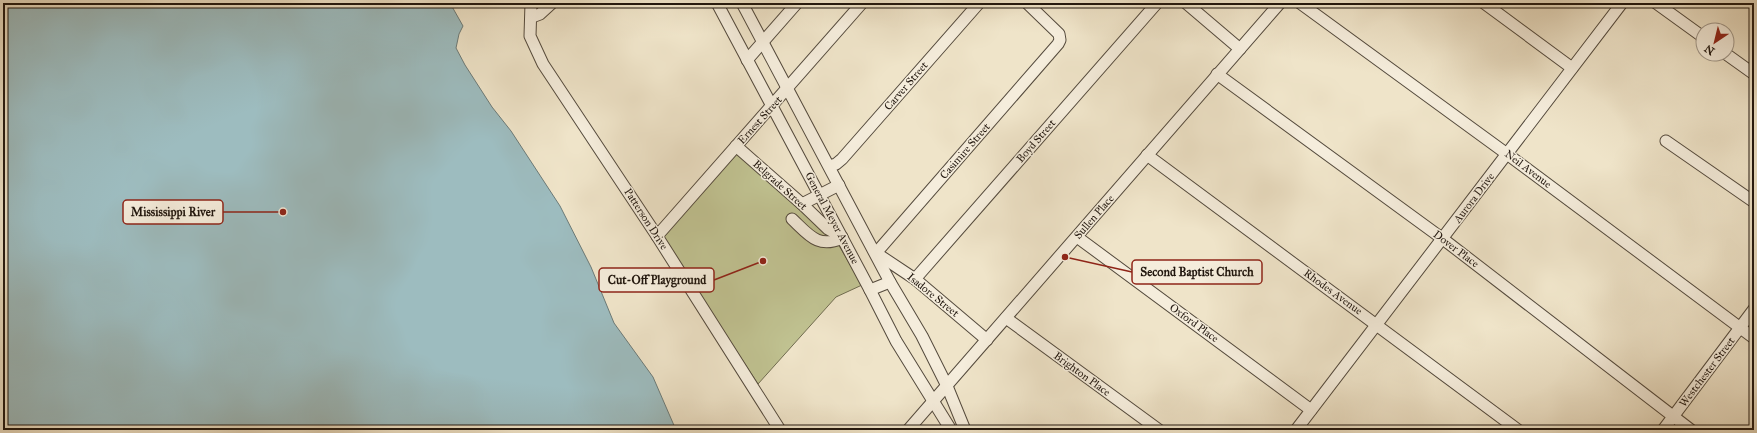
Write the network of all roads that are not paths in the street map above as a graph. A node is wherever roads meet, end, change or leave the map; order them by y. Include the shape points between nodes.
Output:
1 (531, 3) edge
2 (552, 3) edge
3 (717, 3) edge
4 (742, 3) edge
5 (796, 3) edge
6 (862, 3) edge
7 (979, 3) edge
8 (1157, 3) edge
9 (1186, 3) edge
10 (1280, 3) edge
11 (1300, 3) edge
12 (1484, 3) edge
13 (1622, 3) edge
14 (1656, 3) edge
15 (1029, 4) edge
16 (532, 17) junction
17 (1695, 31) edge
18 (763, 41) junction
19 (1240, 48) junction
20 (747, 60) junction
21 (1735, 60) edge
22 (1572, 68) junction
23 (1217, 74) junction
24 (1754, 74) edge
25 (787, 89) junction
26 (772, 105) junction
27 (1666, 141) dead end
28 (736, 146) junction
29 (1507, 154) junction
30 (1147, 155) junction
31 (830, 166) junction
32 (839, 185) junction
33 (819, 194) junction
34 (1754, 202) edge
35 (802, 204) junction
36 (792, 219) dead end
37 (657, 236) junction
38 (1077, 237) junction
39 (842, 238) junction
40 (1443, 239) junction
41 (876, 253) junction
42 (915, 279) junction
43 (890, 282) junction
44 (870, 290) junction
45 (1754, 309) edge
46 (1006, 318) junction
47 (1377, 325) junction
48 (1740, 327) junction
49 (1754, 338) edge
50 (987, 340) junction
51 (947, 386) junction
52 (934, 400) junction
53 (1311, 410) junction
54 (1673, 416) junction
55 (780, 430) edge
56 (908, 430) edge
57 (951, 430) edge
58 (965, 430) edge
59 (1158, 430) edge
60 (1296, 430) edge
61 (1518, 430) edge
62 (1663, 430) edge
63 (1691, 430) edge

1 - 16 street, Patterson Drive
2 - 16 street via 540,14
3 - 20 street, General Meyer Avenue
4 - 18 street, General Meyer Avenue
5 - 18 street
6 - 25 street, Ernest Street
7 - 31 street, Carver Street via 842,159
8 - 42 street, Boyd Street
9 - 19 street
10 - 19 street, Sullen Place
11 - 29 street, Neil Avenue
12 - 22 street
13 - 22 street, Aurora Drive
14 - 17 street
15 - 41 street, Casimire Street via 1059,34 1060,40
16 - 37 street, Patterson Drive via 530,36 543,64
18 - 20 street
18 - 25 street, General Meyer Avenue
19 - 23 street, Sullen Place
20 - 26 street, General Meyer Avenue
21 - 24 street
22 - 29 street, Aurora Drive
23 - 30 street, Sullen Place
23 - 40 street, Dover Place
25 - 26 street, Ernest Street
25 - 31 street, General Meyer Avenue
26 - 28 street, Ernest Street
26 - 33 street, General Meyer Avenue
27 - 34 street
28 - 35 street, Belgrade Street
28 - 37 street, Ernest Street
29 - 40 street, Aurora Drive
29 - 48 street, Neil Avenue
30 - 38 street, Sullen Place
30 - 47 street, Rhodes Avenue
31 - 32 street, General Meyer Avenue
32 - 33 street
32 - 41 street, General Meyer Avenue
33 - 35 street
33 - 39 street, General Meyer Avenue
35 - 39 street, Belgrade Street via 828,229
36 - 39 street via 812,238 821,242 828,243
37 - 55 street, Patterson Drive
38 - 46 street, Sullen Place
38 - 53 street, Oxford Place
39 - 44 street, General Meyer Avenue
40 - 47 street, Aurora Drive
40 - 54 street, Dover Place
41 - 42 street, Isadore Street
41 - 43 street, General Meyer Avenue
42 - 50 street, Isadore Street
43 - 44 street
43 - 51 street, General Meyer Avenue via 922,336
44 - 52 street, General Meyer Avenue via 896,341
45 - 48 street, Westchester Street
46 - 50 street, Sullen Place
46 - 59 street, Brighton Place
47 - 53 street, Aurora Drive
47 - 61 street, Rhodes Avenue
48 - 49 street, Neil Avenue
48 - 54 street, Westchester Street
50 - 51 street, Sullen Place
51 - 52 street, Sullen Place
51 - 58 street, General Meyer Avenue
52 - 56 street, Sullen Place
52 - 57 street, General Meyer Avenue
53 - 60 street, Aurora Drive
54 - 62 street, Westchester Street
54 - 63 street, Dover Place

